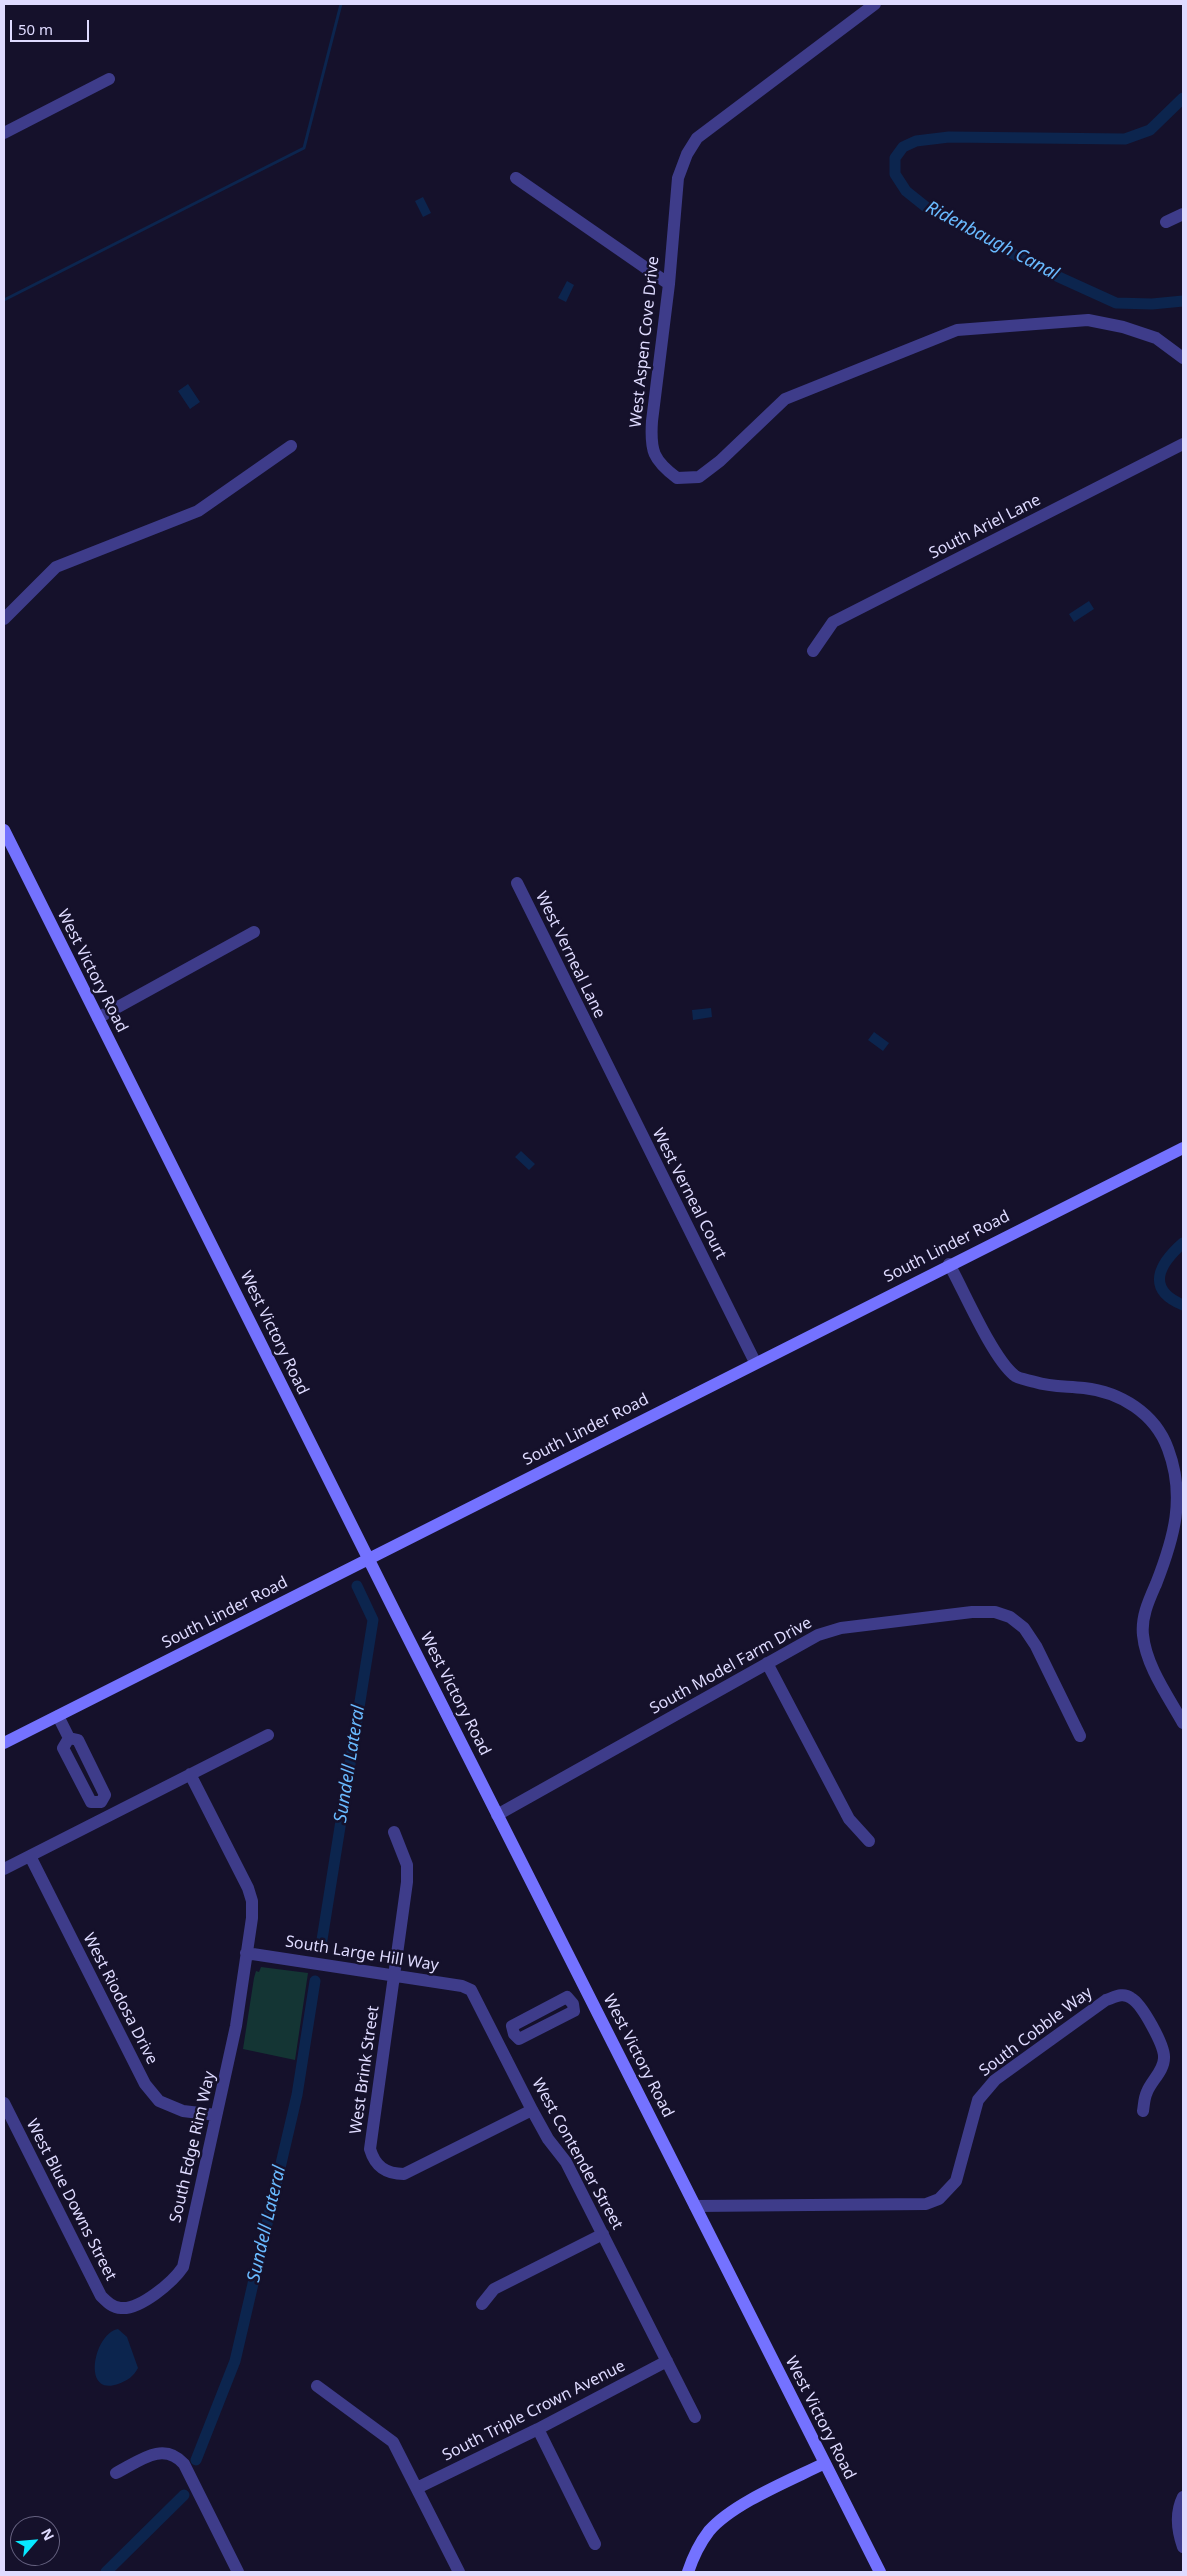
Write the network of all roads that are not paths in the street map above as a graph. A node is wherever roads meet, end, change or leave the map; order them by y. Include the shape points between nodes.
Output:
1 (875, 4) edge
2 (109, 79) dead end
3 (4, 133) edge
4 (516, 178) dead end
5 (1183, 214) edge
6 (1166, 222) dead end
7 (669, 284) junction
8 (1183, 358) edge
9 (1183, 444) edge
10 (291, 446) dead end
11 (4, 619) edge
12 (813, 651) dead end
13 (4, 830) edge
14 (517, 883) dead end
15 (254, 932) dead end
16 (98, 1018) junction
17 (595, 1041) joint
18 (1183, 1148) edge
19 (949, 1264) junction
20 (755, 1362) junction
21 (368, 1559) junction
22 (767, 1663) junction
23 (58, 1716) junction
24 (1183, 1723) edge
25 (268, 1735) dead end
26 (1080, 1736) dead end
27 (4, 1744) edge
28 (190, 1774) junction
29 (497, 1814) junction
30 (108, 1816) junction
31 (394, 1832) dead end
32 (869, 1841) dead end
33 (30, 1856) junction
34 (4, 1869) edge
35 (246, 1953) junction
36 (395, 1975) junction
37 (471, 1990) joint
38 (589, 1996) junction
39 (498, 2041) junction
40 (4, 2103) edge
41 (532, 2110) junction
42 (1143, 2111) dead end
43 (216, 2115) junction
44 (9, 2125) edge
45 (695, 2206) junction
46 (603, 2234) junction
47 (482, 2304) dead end
48 (115, 2307) joint
49 (666, 2361) junction
50 (317, 2386) dead end
51 (694, 2417) dead end
52 (538, 2429) junction
53 (825, 2463) junction
54 (116, 2473) dead end
55 (417, 2488) junction
56 (1183, 2496) edge
57 (596, 2544) dead end
58 (1183, 2547) edge
59 (238, 2572) edge
60 (459, 2572) edge
61 (688, 2572) edge
62 (880, 2572) edge

1 - 7 street, West Aspen Cove Drive via 697,138 678,178
2 - 3 street
4 - 7 street
5 - 6 street
7 - 8 street, West Aspen Cove Drive via 650,444 658,464 677,478 699,477 785,399 957,330 1088,320 1156,338
9 - 12 street, South Ariel Lane via 833,622
10 - 11 street via 198,511 56,567
13 - 16 main road, West Victory Road
14 - 17 street, West Verneal Lane
15 - 16 street
16 - 21 main road, West Victory Road
17 - 20 street, West Verneal Court
18 - 19 main road, South Linder Road
19 - 20 main road, South Linder Road
19 - 24 street via 995,1352 1014,1376 1045,1385 1085,1388 1117,1396 1135,1406 1153,1423 1168,1448 1179,1496 1178,1505 1174,1531 1144,1613 1142,1633 1149,1660
20 - 21 main road, South Linder Road
21 - 23 main road, South Linder Road
21 - 29 main road, West Victory Road
22 - 26 street, South Model Farm Drive via 818,1635 841,1628 995,1612 1010,1617 1024,1628
22 - 29 street, South Model Farm Drive
22 - 32 street via 849,1820
23 - 27 main road, South Linder Road
23 - 30 street via 69,1738 78,1740 105,1795 101,1802
25 - 28 street
28 - 30 street
28 - 35 street, South Edge Rim Way via 248,1888 252,1918
29 - 38 main road, West Victory Road
30 - 33 street
31 - 36 street, West Brink Street via 407,1865
33 - 34 street
33 - 43 street, West Riodosa Drive via 145,2084 159,2101 183,2111
35 - 36 street, South Large Hill Way
35 - 43 street, South Edge Rim Way via 236,2026
36 - 37 street, South Large Hill Way
36 - 41 street, West Brink Street via 370,2149 379,2167 404,2174
37 - 39 street, West Contender Street
38 - 39 street via 573,2004 567,1998 512,2026 514,2034
38 - 45 main road, West Victory Road
39 - 41 street, West Contender Street
40 - 44 street, West Blue Downs Street
41 - 46 street, West Contender Street via 566,2162
42 - 45 street, South Cobble Way via 1146,2094 1164,2058 1142,2008 1121,1994 1106,2000 995,2080 986,2090 978,2100 956,2181 939,2198 926,2204
43 - 48 street, South Edge Rim Way via 183,2267 163,2290 128,2308
44 - 48 street, West Blue Downs Street via 101,2296
45 - 53 main road, West Victory Road
46 - 47 street via 494,2289
46 - 49 street, West Contender Street
49 - 51 street, West Contender Street
49 - 52 street, South Triple Crown Avenue
50 - 55 street via 392,2442
52 - 55 street, South Triple Crown Avenue
52 - 57 street
53 - 61 main road via 734,2510 717,2523 696,2551
53 - 62 main road, West Victory Road
54 - 59 street via 153,2455 171,2453 184,2464
55 - 60 street
56 - 58 street via 1177,2510

